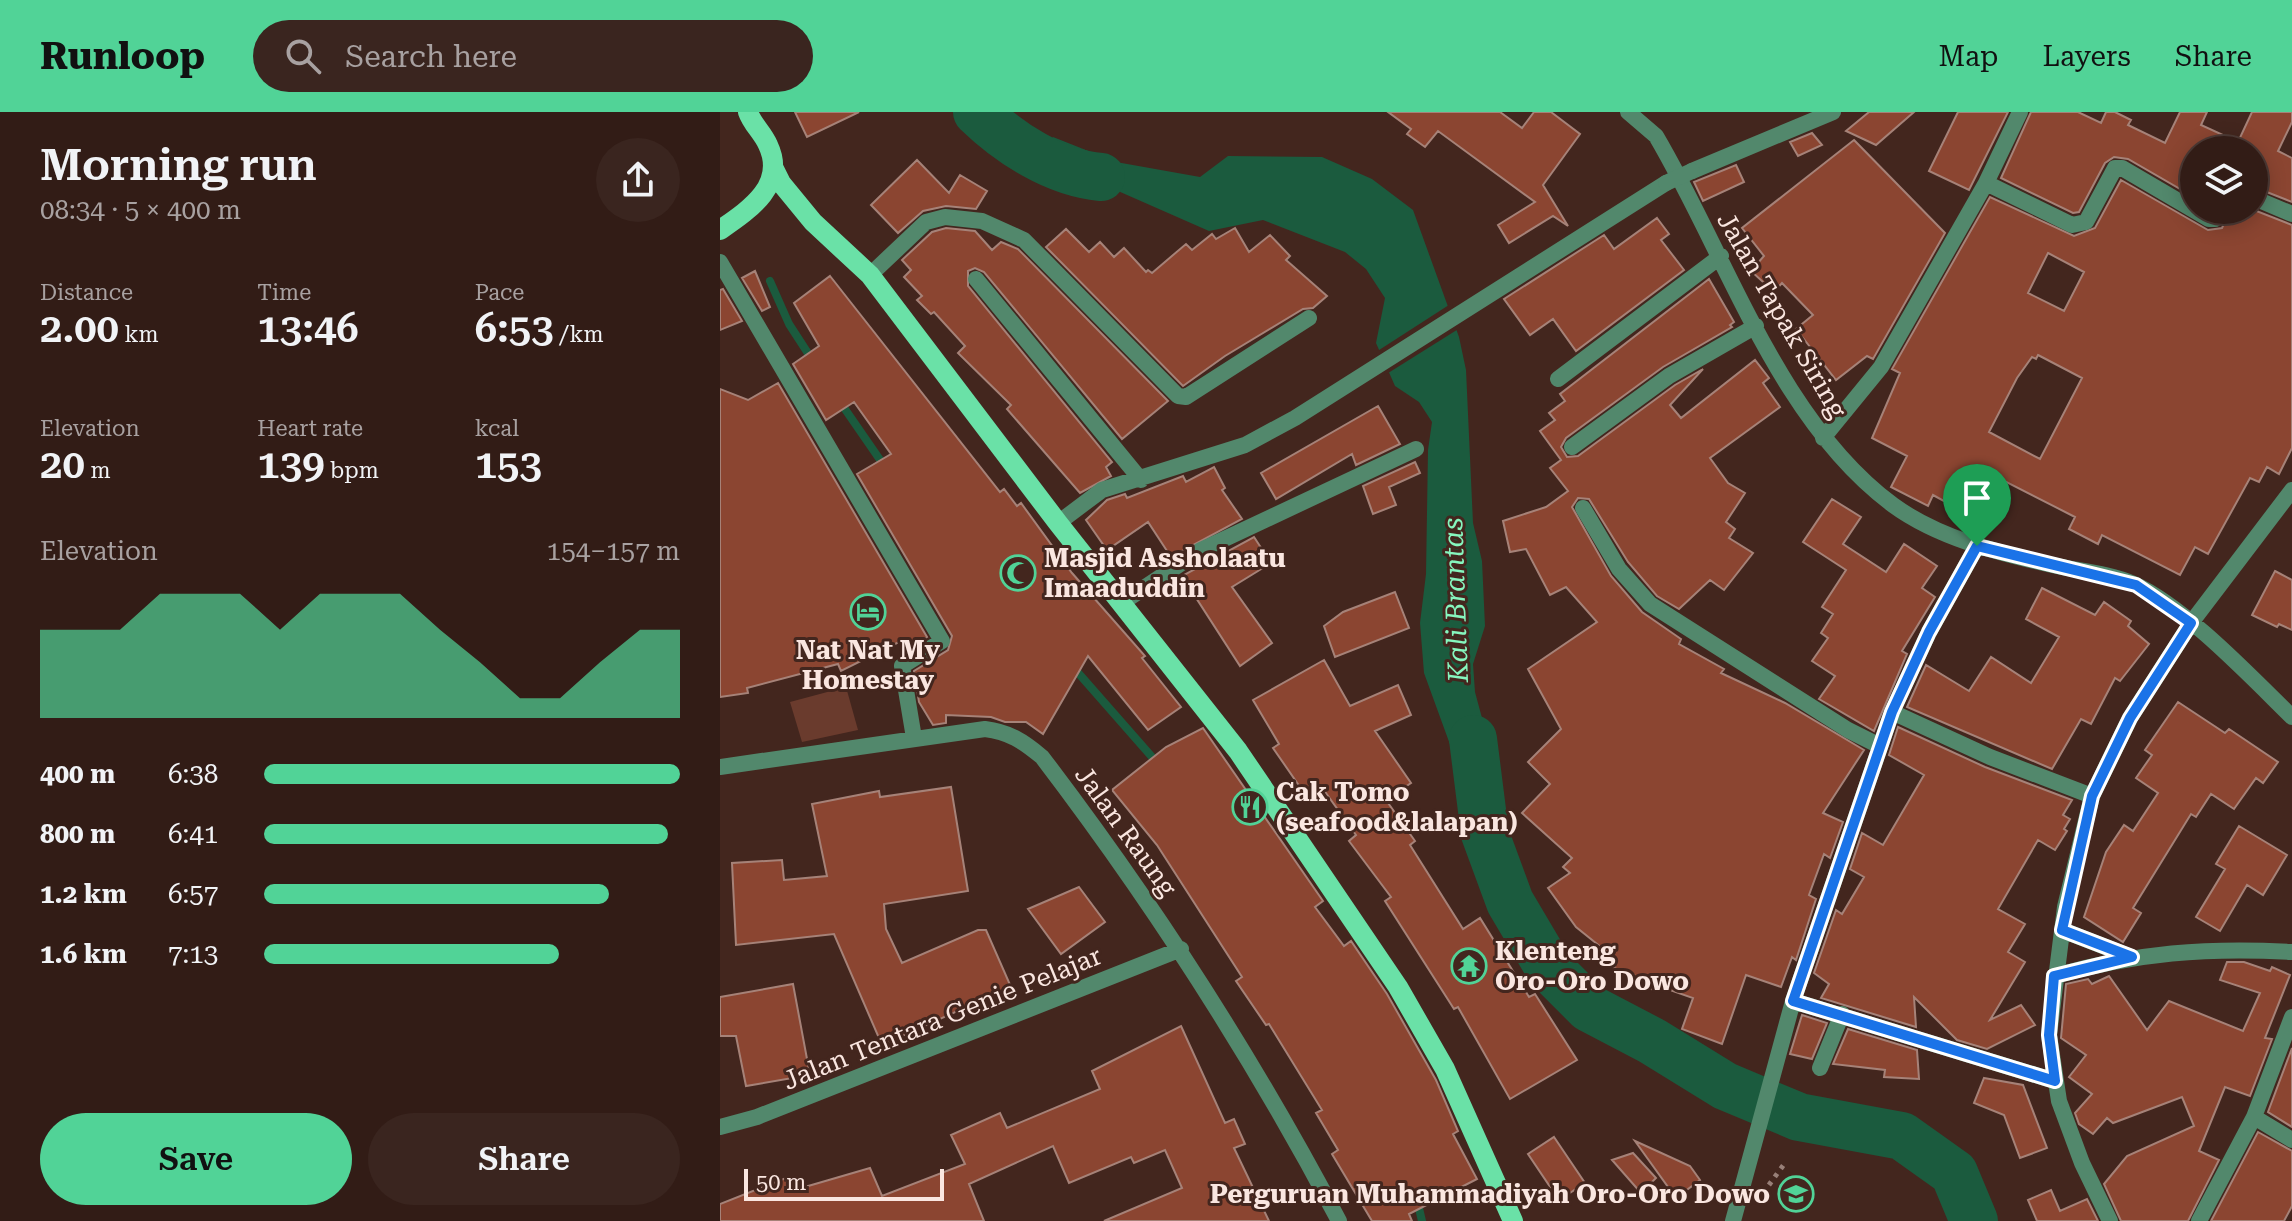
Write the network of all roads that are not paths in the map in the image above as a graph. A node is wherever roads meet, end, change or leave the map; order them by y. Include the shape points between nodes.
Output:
1 (1628, 112) edge
2 (1833, 112) edge
3 (2020, 112) edge
4 (745, 114) edge
5 (773, 167) junction
6 (1986, 183) junction
7 (2180, 202) edge
8 (2268, 204) edge
9 (2292, 214) edge
10 (720, 230) edge
11 (1721, 256) junction
12 (720, 262) edge
13 (870, 275) junction
14 (976, 279) dead end
15 (1309, 318) dead end
16 (1756, 326) junction
17 (1558, 379) dead end
18 (1823, 438) junction
19 (1572, 447) dead end
20 (1416, 449) dead end
21 (1141, 480) junction
22 (2292, 490) edge
23 (1583, 508) dead end
24 (1058, 523) junction
25 (1977, 546) junction
26 (1123, 602) junction
27 (2191, 623) junction
28 (1892, 712) junction
29 (2292, 717) edge
30 (914, 738) junction
31 (1880, 746) junction
32 (720, 767) edge
33 (2092, 796) junction
34 (2062, 930) junction
35 (1181, 949) junction
36 (2292, 952) edge
37 (2132, 957) junction
38 (2054, 976) junction
39 (1793, 1001) junction
40 (1842, 1014) junction
41 (2292, 1017) edge
42 (1820, 1068) dead end
43 (2055, 1081) junction
44 (2254, 1117) junction
45 (720, 1127) edge
46 (2292, 1140) edge
47 (1339, 1221) edge
48 (1513, 1221) edge
49 (1733, 1221) edge
50 (2110, 1221) edge
51 (2199, 1221) edge

1 - 11 street, Jalan Tapak Siring via 1656,136
2 - 21 street, bridge via 1666,183 1245,445
3 - 6 street
4 - 5 main road via 766,140
5 - 10 main road via 765,194
5 - 13 main road via 813,222
6 - 7 street via 2072,225 2086,222 2115,168
6 - 18 street via 1881,367
8 - 9 street
11 - 16 street, Jalan Tapak Siring
11 - 17 street
12 - 30 street via 942,641 902,666
13 - 15 street via 926,222 945,217 982,221 1024,240 1178,396 1186,397
13 - 24 main road
14 - 21 street
16 - 18 street, Jalan Tapak Siring
16 - 19 street via 1669,376
18 - 25 street, Jalan Tapak Siring via 1897,508
20 - 26 street via 1201,550
21 - 24 street via 1102,490
22 - 27 street
23 - 31 street via 1619,569 1650,604
24 - 26 main road
25 - 27 street, Jalan Tapak Siring via 2136,585
25 - 28 street
26 - 48 main road via 1238,751 1398,987 1445,1069
27 - 29 street, Jalan Tapak Siring
27 - 33 street via 2130,718
28 - 31 street
28 - 33 street
30 - 32 street, Jalan Raung
30 - 35 street, Jalan Raung via 985,729 1022,740 1042,757
31 - 39 street
33 - 34 street
34 - 37 street
34 - 38 street
35 - 45 street, Jalan Tentara Genie Pelajar
35 - 47 street, Jalan Raung via 1283,1114
36 - 37 street via 2228,949
37 - 38 street
38 - 43 street via 2049,1035
39 - 40 street
39 - 49 street
40 - 42 street
40 - 43 street
41 - 44 street
43 - 50 street via 2082,1163
44 - 46 street
44 - 51 street

